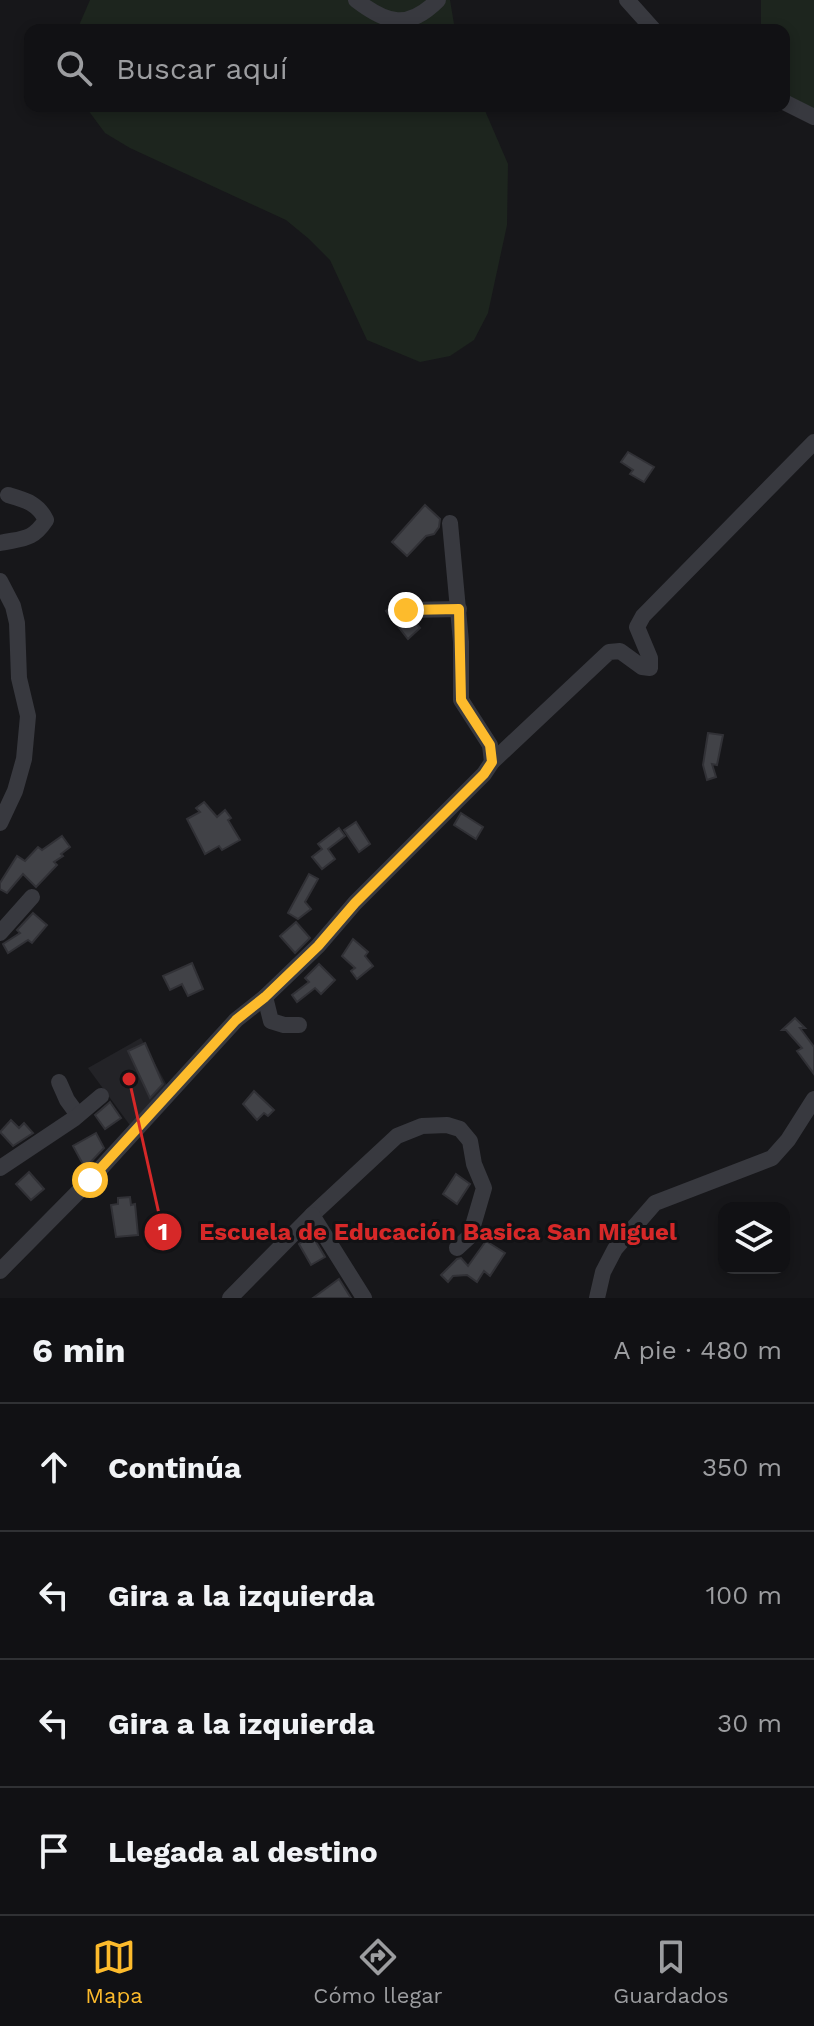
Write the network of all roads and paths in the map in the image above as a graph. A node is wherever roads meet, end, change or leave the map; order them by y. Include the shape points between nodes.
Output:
1 (356, 0) edge
2 (438, 0) edge
3 (627, 0) edge
4 (649, 24) edge
5 (790, 105) edge
6 (814, 117) edge
7 (814, 442) edge
8 (8, 495) dead end
9 (450, 523) dead end
10 (0, 543) edge
11 (0, 581) edge
12 (459, 609) junction
13 (406, 610) dead end
14 (492, 762) junction
15 (0, 823) edge
16 (32, 897) dead end
17 (0, 933) edge
18 (265, 997) junction
19 (299, 1025) dead end
20 (59, 1082) dead end
21 (101, 1096) dead end
22 (814, 1099) edge
23 (78, 1115) junction
24 (0, 1168) edge
25 (312, 1215) junction
26 (457, 1248) dead end
27 (0, 1271) edge
28 (230, 1298) edge
29 (364, 1298) edge
30 (597, 1298) edge

1 - 2 street via 397,23 425,14
3 - 4 street
5 - 6 street
7 - 14 street via 643,616 637,627 650,668 620,651 609,652
8 - 10 street via 41,510 46,520 28,538
9 - 12 street
11 - 15 street via 17,623 19,678 28,716 24,759
12 - 13 street
12 - 14 street via 461,700 490,745
14 - 18 street
16 - 17 street
18 - 19 street via 271,1021
18 - 27 street via 236,1020
20 - 23 street
21 - 23 street
22 - 30 street via 772,1158 655,1203 615,1249
23 - 24 street
25 - 26 street via 397,1136 422,1126 447,1125 460,1129 470,1141 484,1188 470,1236
25 - 28 street
25 - 29 street

